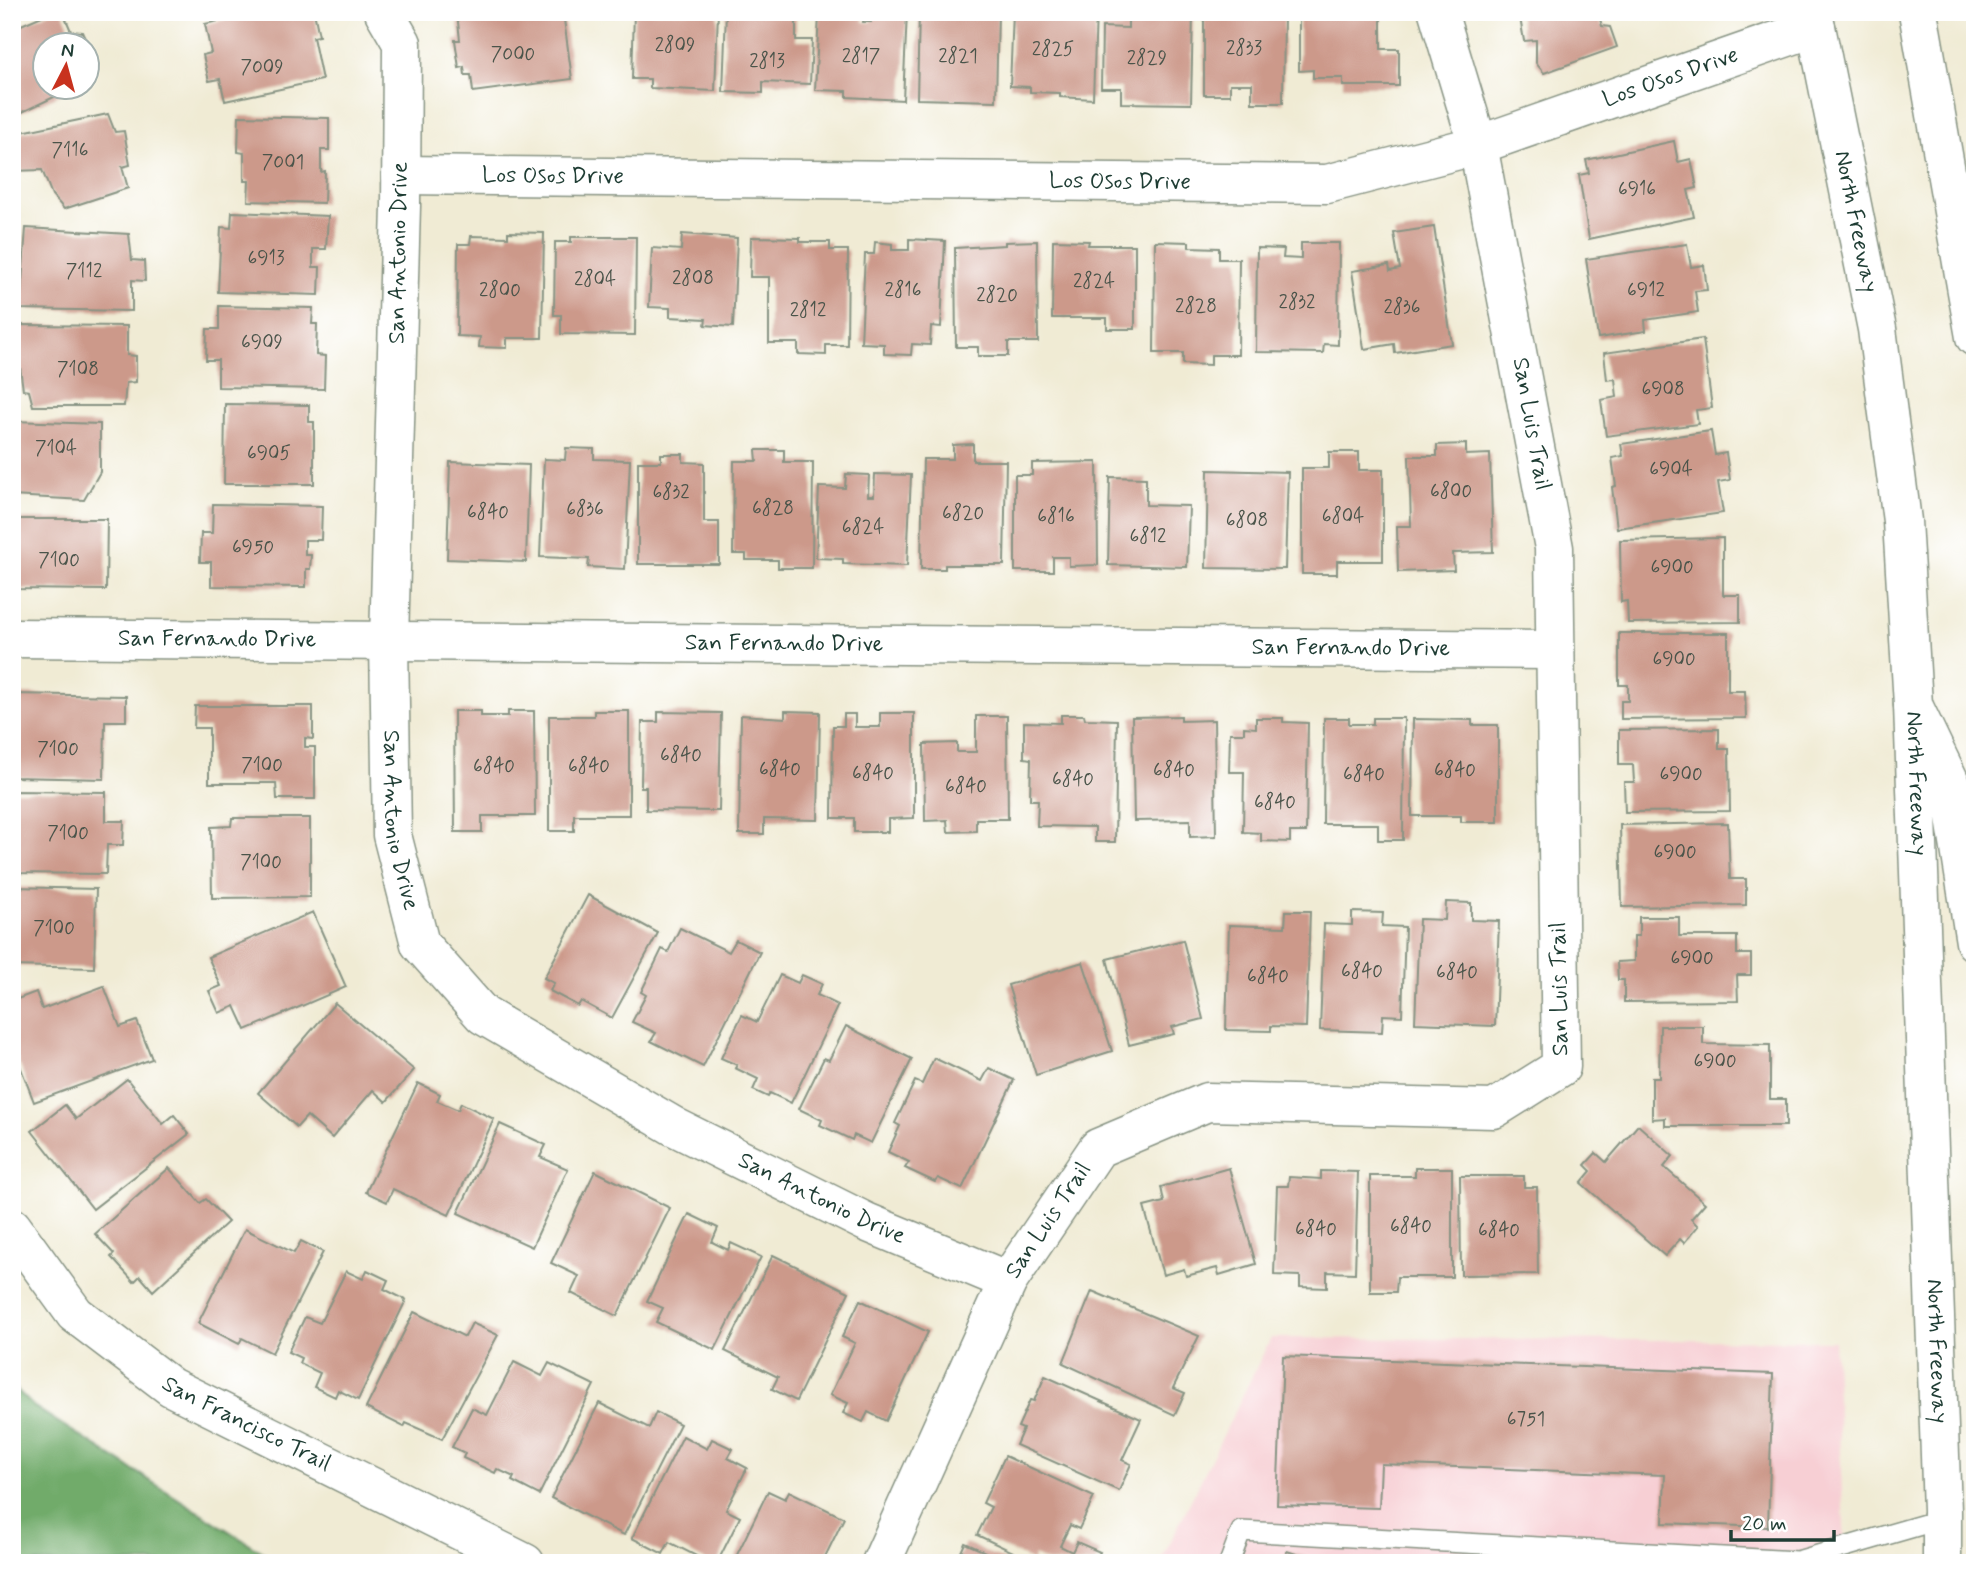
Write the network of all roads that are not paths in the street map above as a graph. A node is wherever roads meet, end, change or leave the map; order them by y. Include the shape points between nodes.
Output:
1 (384, 12) edge
2 (1438, 12) edge
3 (1918, 12) edge
4 (1814, 20) edge
5 (1478, 145) junction
6 (401, 175) junction
7 (1975, 337) edge
8 (12, 638) edge
9 (389, 641) junction
10 (1555, 650) junction
11 (1913, 705) junction
12 (1975, 942) edge
13 (12, 1227) edge
14 (1008, 1281) junction
15 (1942, 1519) junction
16 (1797, 1562) edge
17 (525, 1563) edge
18 (881, 1563) edge
19 (1229, 1563) edge
20 (1942, 1563) edge

1 - 6 main road, San Antonio Drive via 402,43
2 - 5 main road, San Luis Trail
3 - 7 main road
4 - 5 main road, Los Osos Drive
4 - 11 main road, North Freeway via 1877,329 1902,521
5 - 6 main road, Los Osos Drive via 1327,184
5 - 10 main road, San Luis Trail via 1554,548
6 - 9 main road, San Antonio Drive
8 - 9 main road, San Fernando Drive
9 - 10 main road, San Fernando Drive
9 - 14 main road, San Antonio Drive via 392,835 410,908 420,944 483,1016 675,1127 866,1223
10 - 14 main road, San Luis Trail via 1561,1066 1494,1109 1208,1102 1098,1148
11 - 12 main road via 1949,780
11 - 15 main road, North Freeway
13 - 17 main road, San Francisco Trail via 75,1314 172,1387
14 - 18 main road, San Luis Trail
15 - 16 lane
15 - 20 main road, North Freeway
16 - 19 lane via 1241,1531

